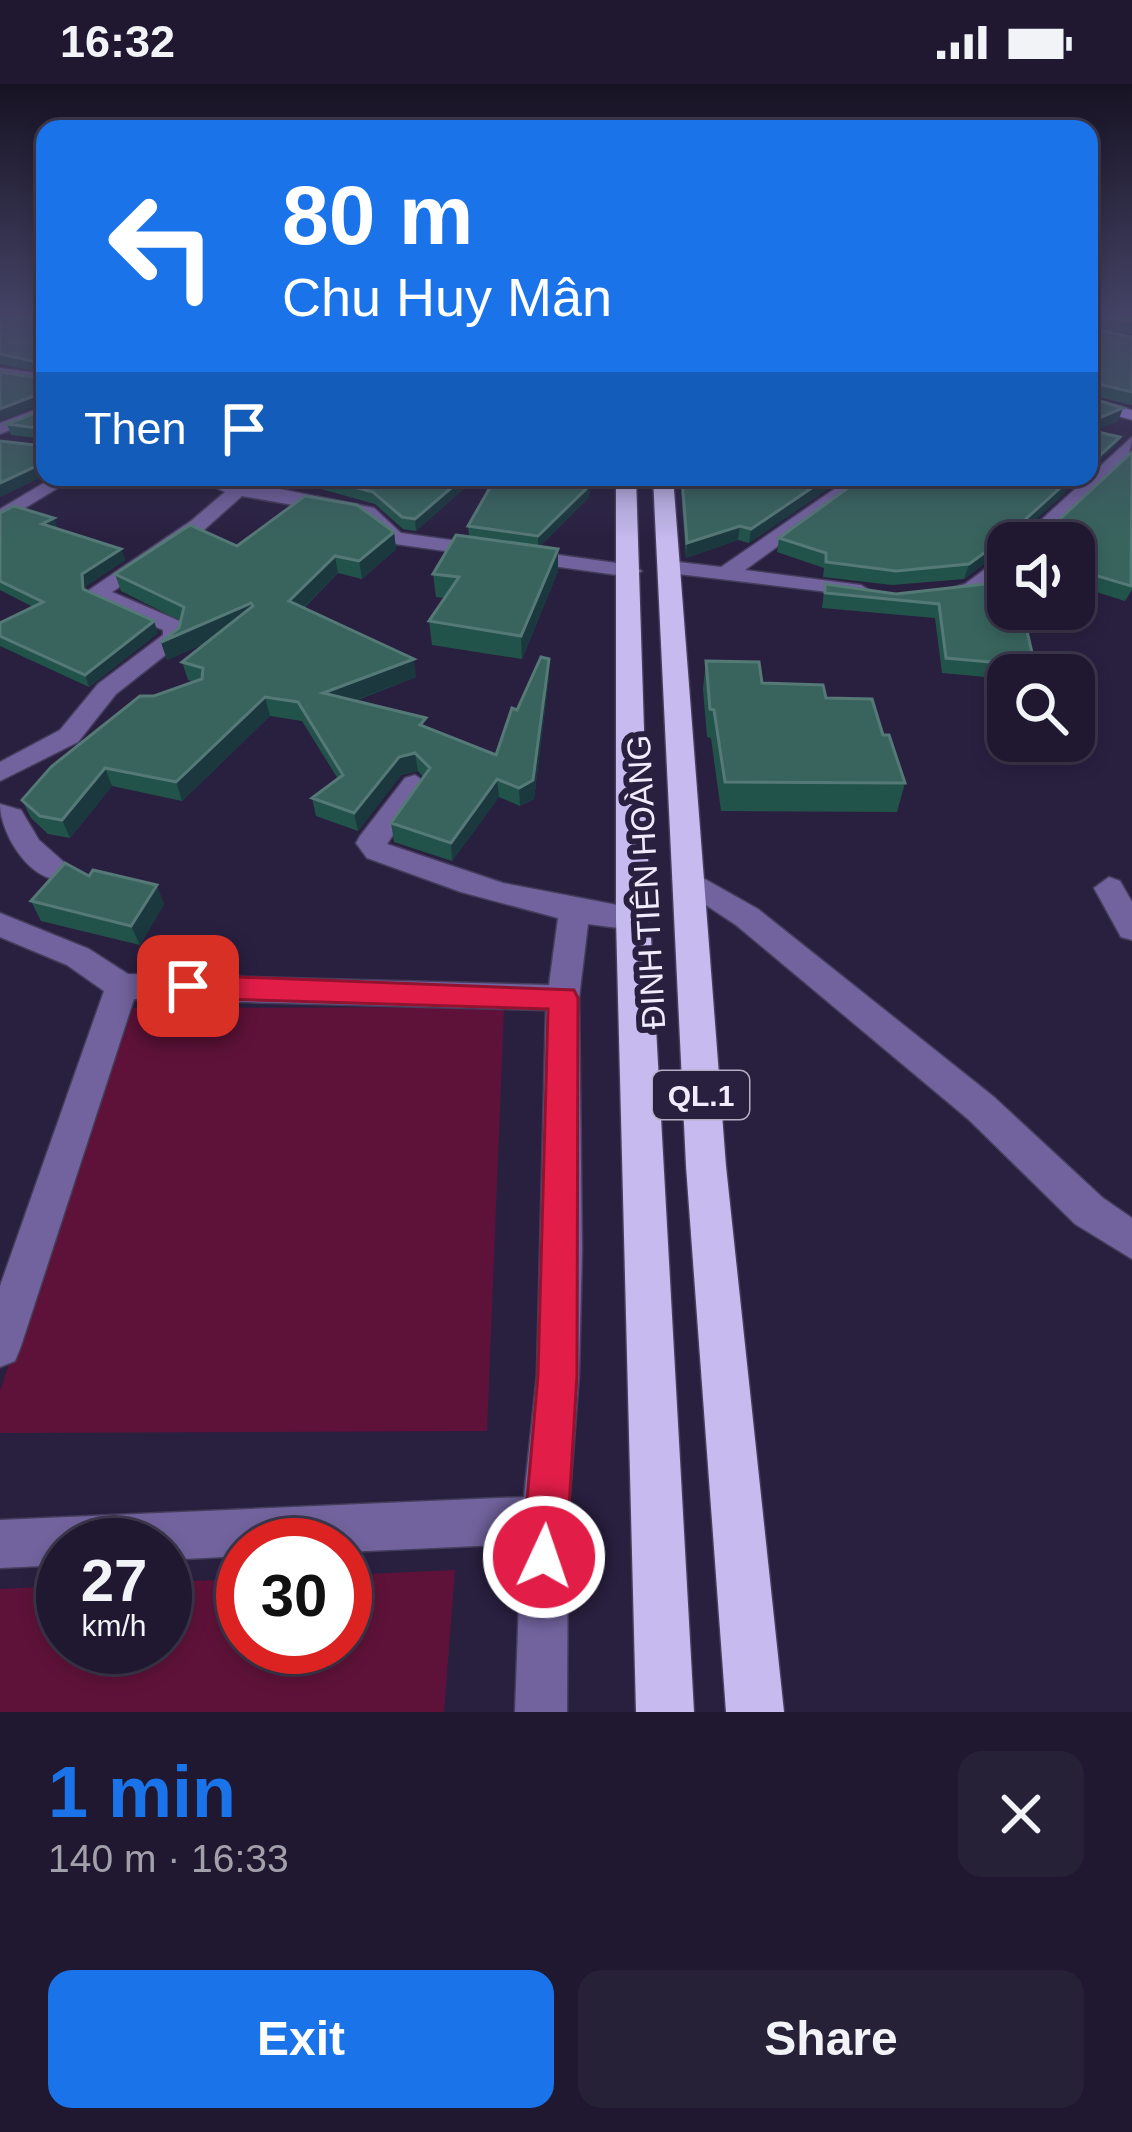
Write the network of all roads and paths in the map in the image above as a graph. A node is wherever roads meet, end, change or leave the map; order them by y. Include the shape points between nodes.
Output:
1 (1098, 406) edge
2 (36, 415) edge
3 (1132, 415) edge
4 (0, 429) edge
5 (1132, 442) edge
6 (1098, 479) edge
7 (52, 486) edge
8 (227, 486) edge
9 (626, 486) edge
10 (664, 486) edge
11 (851, 486) edge
12 (1077, 486) edge
13 (1092, 486) edge
14 (1089, 489) junction
15 (238, 490) junction
16 (0, 517) edge
17 (1050, 522) edge
18 (670, 567) junction
19 (631, 571) junction
20 (727, 574) junction
21 (987, 576) edge
22 (97, 700) junction
23 (130, 703) edge
24 (0, 773) edge
25 (415, 784) edge
26 (0, 813) edge
27 (59, 871) edge
28 (687, 879) junction
29 (1109, 888) dead end
30 (574, 913) junction
31 (633, 919) junction
32 (0, 924) edge
33 (1132, 928) edge
34 (122, 986) junction
35 (563, 998) junction
36 (1132, 1241) edge
37 (0, 1346) edge
38 (545, 1519) junction
39 (0, 1544) edge
40 (541, 1712) edge
41 (665, 1712) edge
42 (755, 1712) edge

1 - 3 main road
2 - 4 street
5 - 6 street
7 - 16 street
8 - 15 street
9 - 19 highway, ĐINH TIÊN HOÀNG / QL.1
10 - 18 highway, ĐINH TIÊN HOÀNG / QL.1
11 - 20 street
12 - 14 street
13 - 14 street
14 - 17 street
15 - 19 street via 367,512 395,538
15 - 22 street via 100,590 176,632
18 - 20 street
18 - 28 highway, ĐINH TIÊN HOÀNG / QL.1
19 - 31 highway, ĐINH TIÊN HOÀNG / QL.1
20 - 21 street via 904,597 972,589
22 - 23 street
22 - 24 street via 69,736
25 - 30 street via 370,843 376,851
26 - 27 street
28 - 36 street via 747,917
28 - 42 highway, ĐINH TIÊN HOÀNG / QL.1
29 - 33 street
30 - 31 street
30 - 35 street
31 - 41 highway, ĐINH TIÊN HOÀNG / QL.1
32 - 34 street
34 - 35 street
34 - 37 street
35 - 38 street via 558,1375
38 - 39 street
38 - 40 street

